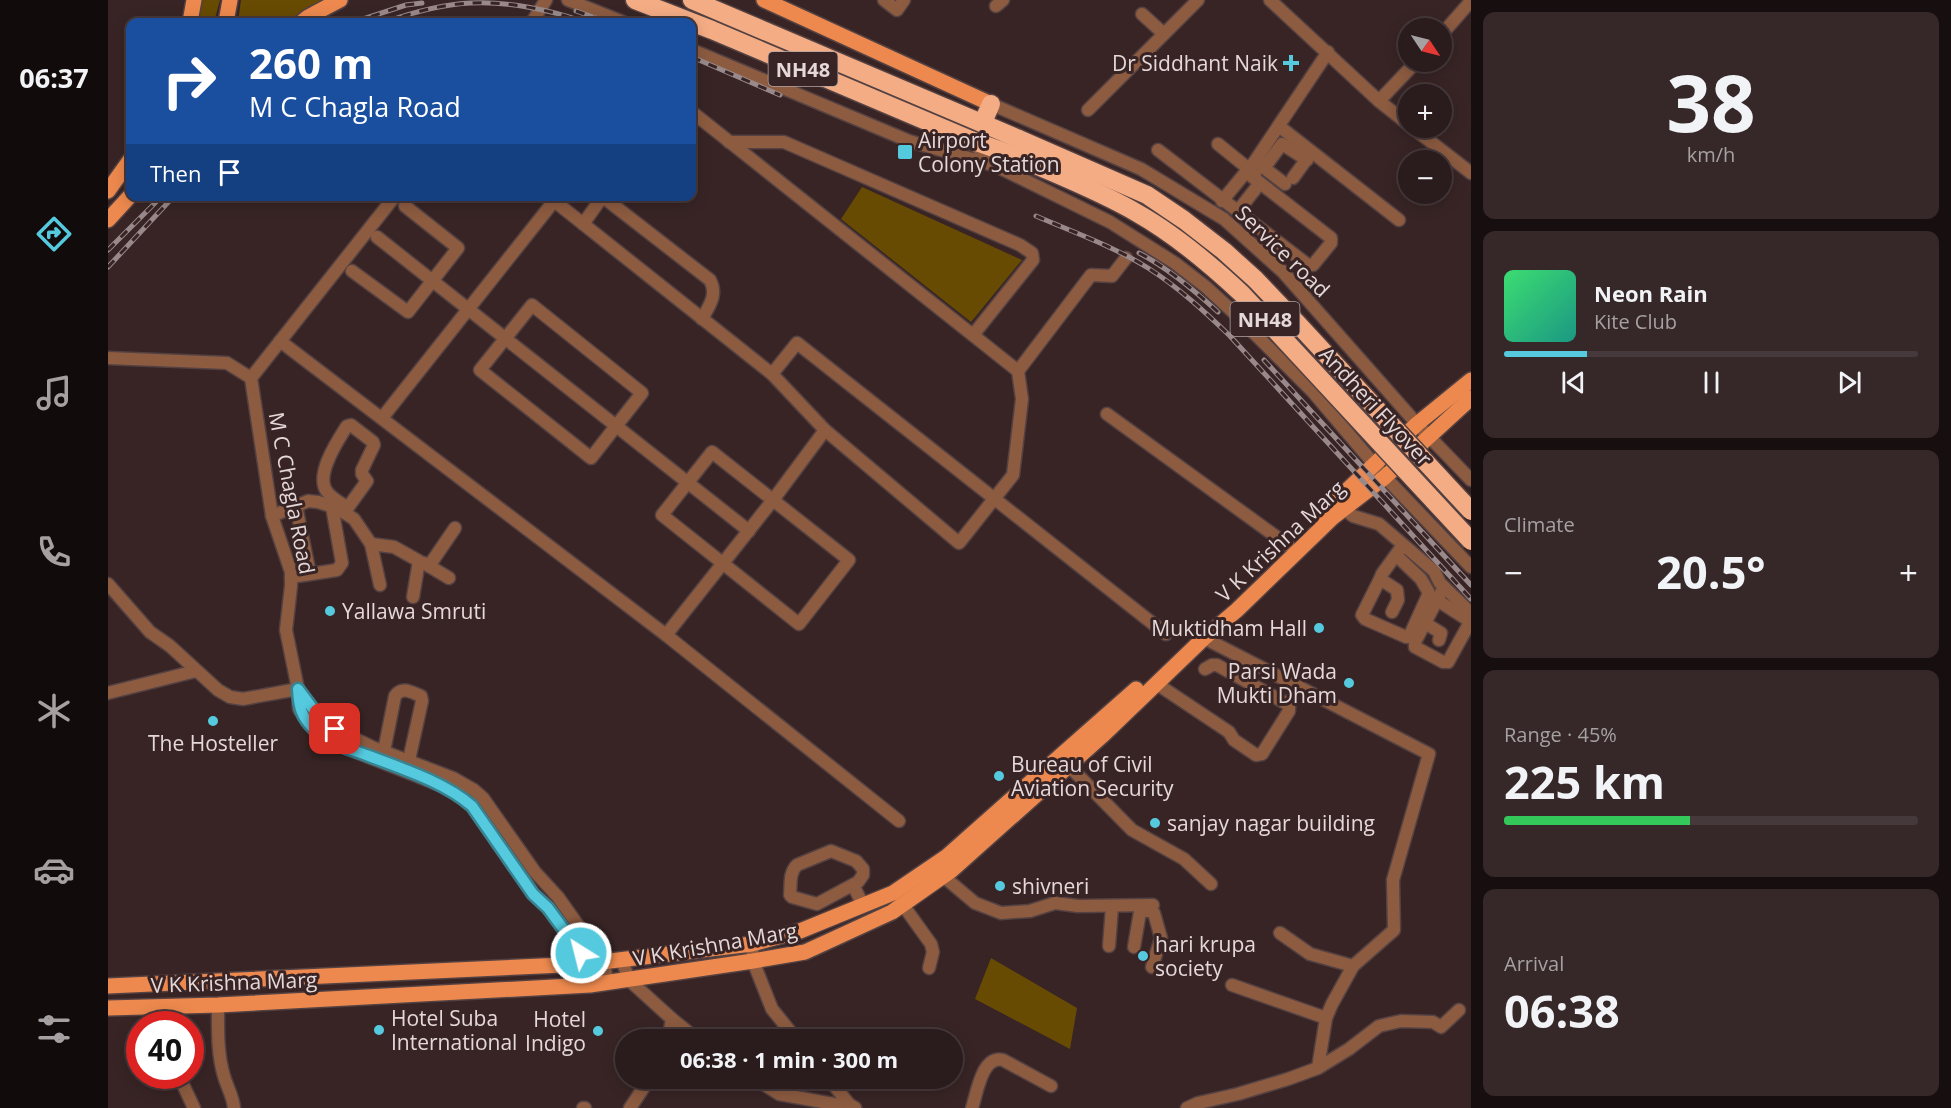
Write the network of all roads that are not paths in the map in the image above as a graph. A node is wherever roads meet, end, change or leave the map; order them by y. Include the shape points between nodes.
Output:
1 (194, 0) edge
2 (230, 0) edge
3 (340, 0) edge
4 (546, 0) edge
5 (568, 0) edge
6 (635, 0) edge
7 (692, 0) edge
8 (764, 0) edge
9 (884, 0) edge
10 (1198, 0) edge
11 (1270, 0) edge
12 (1471, 2) edge
13 (901, 5) edge
14 (1142, 14) dead end
15 (191, 18) edge
16 (227, 18) edge
17 (307, 18) edge
18 (536, 18) edge
19 (613, 18) edge
20 (681, 18) edge
21 (1452, 23) edge
22 (696, 24) edge
23 (1164, 34) junction
24 (696, 52) edge
25 (1328, 52) junction
26 (1407, 72) edge
27 (1379, 101) junction
28 (991, 104) junction
29 (1088, 110) dead end
30 (696, 115) edge
31 (1398, 116) edge
32 (983, 122) junction
33 (1280, 127) junction
34 (1426, 138) edge
35 (971, 140) junction
36 (729, 142) junction
37 (1218, 144) dead end
38 (1282, 144) junction
39 (1016, 147) junction
40 (1158, 150) dead end
41 (1306, 154) junction
42 (994, 165) junction
43 (126, 166) edge
44 (1254, 168) junction
45 (1471, 173) edge
46 (1260, 183) junction
47 (110, 189) edge
48 (1222, 200) junction
49 (126, 201) edge
50 (391, 201) edge
51 (550, 201) edge
52 (554, 201) edge
53 (600, 201) edge
54 (608, 201) edge
55 (405, 206) dead end
56 (1238, 211) junction
57 (108, 219) edge
58 (1399, 220) dead end
59 (583, 224) junction
60 (377, 237) dead end
61 (1337, 241) dead end
62 (1126, 258) dead end
63 (352, 271) dead end
64 (433, 280) junction
65 (469, 309) junction
66 (702, 319) junction
67 (973, 335) junction
68 (506, 338) junction
69 (280, 341) junction
70 (108, 358) edge
71 (1018, 371) junction
72 (772, 374) junction
73 (251, 378) junction
74 (1471, 380) edge
75 (1471, 398) edge
76 (1107, 414) dead end
77 (382, 418) junction
78 (1417, 424) junction
79 (617, 426) junction
80 (825, 430) junction
81 (1428, 435) junction
82 (1374, 464) junction
83 (1385, 477) junction
84 (1471, 480) edge
85 (688, 482) junction
86 (995, 499) junction
87 (773, 500) junction
88 (296, 506) junction
89 (333, 507) junction
90 (1343, 508) junction
91 (346, 511) junction
92 (1471, 511) edge
93 (272, 516) junction
94 (455, 528) dead end
95 (749, 531) junction
96 (1471, 541) edge
97 (371, 544) junction
98 (1289, 546) junction
99 (1400, 550) junction
100 (424, 564) junction
101 (723, 564) junction
102 (1471, 567) edge
103 (310, 574) junction
104 (291, 577) junction
105 (449, 579) dead end
106 (1380, 579) junction
107 (108, 584) edge
108 (380, 585) dead end
109 (1443, 587) junction
110 (413, 597) dead end
111 (1437, 600) junction
112 (1392, 612) dead end
113 (1471, 613) edge
114 (1425, 623) junction
115 (1166, 634) dead end
116 (666, 635) junction
117 (1202, 635) junction
118 (1439, 640) dead end
119 (1205, 669) dead end
120 (196, 671) junction
121 (1157, 684) junction
122 (1299, 687) junction
123 (298, 689) junction
124 (108, 693) edge
125 (1289, 705) junction
126 (383, 755) junction
127 (415, 758) junction
128 (1069, 766) junction
129 (473, 790) junction
130 (463, 799) junction
131 (495, 813) junction
132 (484, 821) junction
133 (899, 822) dead end
134 (943, 876) junction
135 (1210, 884) dead end
136 (853, 885) junction
137 (833, 896) junction
138 (863, 905) junction
139 (903, 905) junction
140 (1112, 907) junction
141 (1145, 908) junction
142 (841, 915) junction
143 (1280, 933) dead end
144 (752, 944) junction
145 (1109, 946) dead end
146 (1134, 947) dead end
147 (622, 960) junction
148 (604, 962) junction
149 (753, 962) junction
150 (585, 964) junction
151 (1353, 966) junction
152 (929, 968) dead end
153 (1152, 968) dead end
154 (629, 980) junction
155 (607, 983) junction
156 (590, 985) junction
157 (1232, 985) dead end
158 (108, 986) edge
159 (218, 1005) junction
160 (108, 1008) edge
161 (1460, 1010) dead end
162 (1326, 1018) junction
163 (672, 1020) junction
164 (670, 1029) edge
165 (684, 1029) edge
166 (787, 1029) edge
167 (1318, 1068) junction
168 (1051, 1086) dead end
169 (185, 1089) edge
170 (643, 1089) edge
171 (771, 1089) edge
172 (837, 1089) edge
173 (194, 1108) edge
174 (234, 1108) edge
175 (630, 1108) edge
176 (855, 1108) edge
177 (972, 1108) edge
178 (1187, 1108) edge

1 - 15 main road
2 - 16 main road
3 - 17 main road
4 - 18 street
5 - 19 street
6 - 20 highway, NH48
7 - 32 highway, NH48
8 - 28 main road
9 - 13 street
10 - 23 street
11 - 25 street
12 - 21 street
14 - 23 street
22 - 35 highway, NH48
23 - 29 street
24 - 42 street via 909,141
25 - 27 street
25 - 33 street
26 - 27 street
27 - 31 street
28 - 32 highway
28 - 78 street, Service road via 1141,169 1224,219 1283,272
30 - 36 street
32 - 39 highway, Andheri Flyover / NH48
33 - 38 street
33 - 38 street
34 - 45 street
35 - 39 highway, Andheri Flyover / NH48
35 - 42 street
36 - 67 street
36 - 67 street via 784,142 1020,244 1032,253 1033,260
37 - 44 street
38 - 41 street
38 - 44 street
39 - 92 highway, Andheri Flyover / NH48, bridge via 1147,195 1224,251 1297,322
39 - 96 highway, Andheri Flyover / NH48, bridge via 1138,213 1212,266
40 - 48 street
41 - 44 street via 1289,181
41 - 58 street
42 - 82 street via 1110,222 1206,287 1313,393
43 - 47 main road
44 - 46 street
44 - 48 street
44 - 61 street
46 - 56 street
46 - 56 street via 1331,238 1313,266
48 - 56 street
49 - 57 main road
50 - 69 street
51 - 65 street
52 - 59 street
53 - 59 street
54 - 66 street via 710,280 714,296
55 - 64 street via 458,248
59 - 66 street
60 - 64 street
62 - 71 street via 1112,276 1091,275
63 - 64 street via 408,312
64 - 65 street
65 - 68 street
65 - 77 street
66 - 72 street
67 - 71 street
68 - 79 street
68 - 79 street via 532,306 642,393
68 - 79 street via 480,370 563,436 591,458
69 - 73 street
69 - 77 street
70 - 73 street via 227,363
71 - 86 street via 1022,399 1016,463 1013,475
72 - 80 street
72 - 86 street via 797,343
73 - 93 street, M C Chagla Road
74 - 78 main road, V K Krishna Marg
75 - 81 main road, V K Krishna Marg
76 - 98 street
77 - 116 street
78 - 81 street, Service road
78 - 82 main road, V K Krishna Marg
79 - 85 street
80 - 86 street via 959,543
80 - 87 street
81 - 83 main road, V K Krishna Marg
81 - 84 street
82 - 83 street
82 - 98 main road, V K Krishna Marg
83 - 90 main road, V K Krishna Marg
83 - 102 street
85 - 87 street via 712,452
85 - 95 street
85 - 101 street via 662,515
86 - 115 street
87 - 95 street
87 - 101 street via 849,560 799,624
88 - 89 street via 308,501
88 - 93 street
88 - 103 street
89 - 91 street
89 - 103 street via 342,562 337,570
90 - 99 street via 1353,516 1379,524
90 - 117 main road, V K Krishna Marg via 1237,610
91 - 91 street via 327,492 323,476 332,449 351,425 374,445 362,470 367,481
91 - 97 street
93 - 104 street, M C Chagla Road
94 - 100 street
95 - 101 street
97 - 100 street via 394,547
97 - 108 street
98 - 117 main road, V K Krishna Marg
99 - 106 street
99 - 106 street via 1429,593 1409,637 1365,620 1362,615
99 - 109 street via 1434,571
100 - 105 street
100 - 110 street
101 - 116 street
103 - 104 street
104 - 123 street, M C Chagla Road via 286,630
106 - 112 street via 1397,590 1398,600
107 - 120 street via 150,632
109 - 111 street
109 - 113 street
111 - 114 street
111 - 114 street via 1469,624 1448,662 1415,647
114 - 118 street via 1441,633
116 - 133 street
117 - 121 main road, V K Krishna Marg
117 - 122 street
117 - 138 main road, V K Krishna Marg via 946,857 893,893
119 - 125 street via 1217,665
120 - 123 street via 230,697 243,699
120 - 124 street
121 - 125 street via 1256,755 1262,754
121 - 128 main road, V K Krishna Marg
122 - 125 street
122 - 151 street via 1429,754 1393,880 1394,930
123 - 126 street, M C Chagla Road via 325,722
126 - 127 street, M C Chagla Road
126 - 127 street via 395,696 403,690 421,696 422,700
126 - 130 street
127 - 129 street, M C Chagla Road
128 - 134 main road, V K Krishna Marg
128 - 135 street via 1132,830 1184,859
129 - 130 street
129 - 131 street, M C Chagla Road
130 - 132 street
131 - 132 street
131 - 148 street, M C Chagla Road
132 - 150 street via 527,886 581,953
134 - 139 main road, V K Krishna Marg
134 - 140 street via 975,903 1000,913 1030,911 1055,903
136 - 137 street
136 - 137 street via 862,878 863,869 856,861 834,851 805,861 791,872 792,897 817,904
136 - 138 street
137 - 142 street
138 - 142 main road, V K Krishna Marg
139 - 149 main road, V K Krishna Marg via 805,952
139 - 152 street via 932,944
140 - 141 street
140 - 145 street
141 - 146 street
141 - 153 street via 1154,913 1161,936
142 - 144 main road, V K Krishna Marg
143 - 151 street via 1310,954
144 - 147 main road, V K Krishna Marg
144 - 149 street
147 - 148 main road, V K Krishna Marg
147 - 154 street
148 - 150 main road, V K Krishna Marg
148 - 155 street, M C Chagla Road
149 - 154 main road, V K Krishna Marg
149 - 166 street via 772,1009
150 - 156 street
150 - 158 main road, V K Krishna Marg
151 - 162 street
154 - 155 main road, V K Krishna Marg
154 - 163 street
155 - 156 main road, V K Krishna Marg
156 - 159 main road, V K Krishna Marg
157 - 162 street
159 - 160 main road, V K Krishna Marg
159 - 174 street via 218,1042
161 - 167 street via 1441,1027 1433,1022 1401,1021 1379,1026
162 - 167 street
163 - 164 street
163 - 165 street
167 - 178 street
168 - 177 street via 997,1058 986,1068
169 - 173 street
170 - 175 street
171 - 176 street via 779,1094
172 - 176 street

